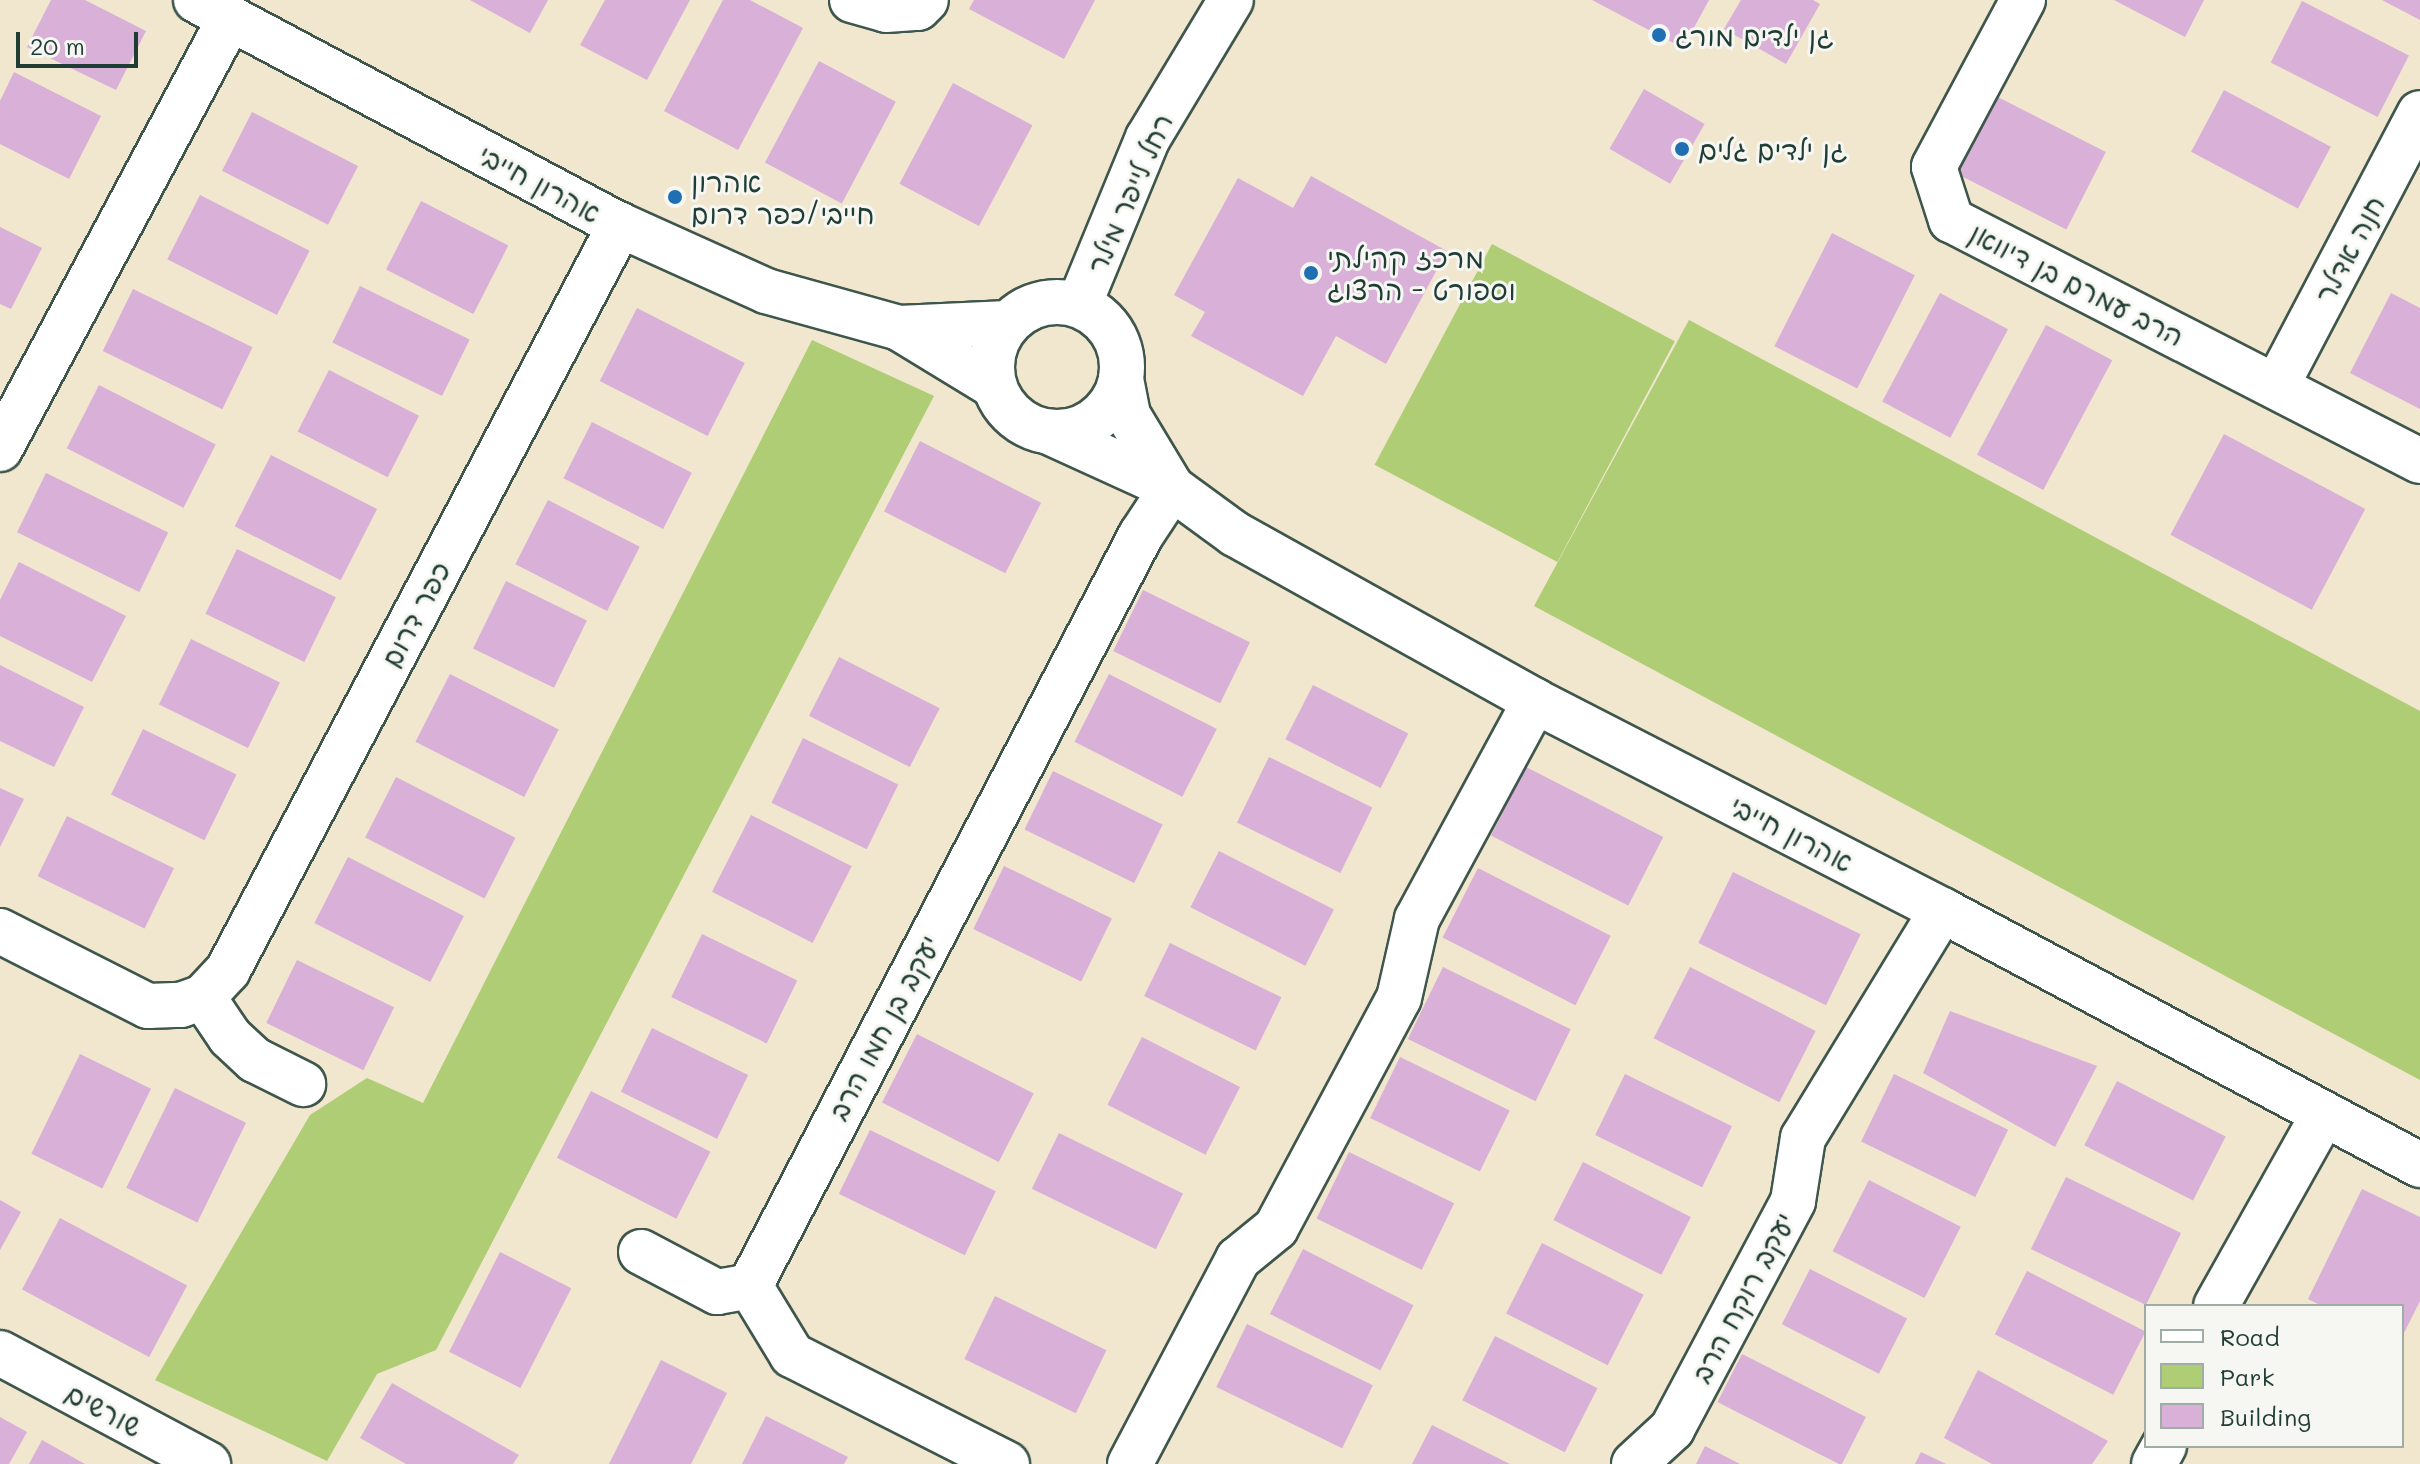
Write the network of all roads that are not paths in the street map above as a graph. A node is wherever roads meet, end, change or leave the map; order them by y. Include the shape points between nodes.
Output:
1 (852, 0) edge
2 (926, 0) edge
3 (1231, 0) edge
4 (2023, 0) edge
5 (213, 10) edge
6 (2420, 113) edge
7 (620, 225) junction
8 (1079, 305) junction
9 (1008, 323) junction
10 (899, 328) junction
11 (1121, 379) junction
12 (2277, 385) junction
13 (994, 386) junction
14 (1049, 432) junction
15 (0, 449) edge
16 (2420, 461) edge
17 (1172, 488) junction
18 (1535, 701) junction
19 (1942, 910) junction
20 (0, 931) edge
21 (203, 997) junction
22 (303, 1084) dead end
23 (2323, 1115) junction
24 (2420, 1165) edge
25 (641, 1252) dead end
26 (750, 1286) junction
27 (2217, 1304) edge
28 (0, 1353) edge
29 (208, 1464) edge
30 (1007, 1464) edge
31 (1130, 1464) edge
32 (1634, 1464) edge

1 - 2 street via 886,10 918,8
3 - 8 street, רחל לייפר מילר via 1148,138
4 - 12 street, הרב עמרם בן דיוואן via 1934,167 1951,220
5 - 7 street, אהרון חייבי
5 - 15 street
6 - 12 street, חנה אדלר
7 - 10 street, אהרון חייבי via 766,291
7 - 21 street, כפר דרום via 228,970
8 - 9 street via 1041,303
8 - 11 street via 1096,313 1114,334 1123,361
9 - 10 street, אהרון חייבי
9 - 13 street via 993,353
10 - 13 street, אהרון חייבי
11 - 14 street via 1098,418 1081,430
11 - 17 street, אהרון חייבי via 1128,415
12 - 16 street, הרב עמרם בן דיוואן
13 - 14 street via 1015,417
14 - 17 street, אהרון חייבי
17 - 18 street, אהרון חייבי via 1235,534
17 - 26 street, יעקב בן חמו הרב via 1141,535
18 - 19 street, אהרון חייבי
18 - 31 street via 1417,919 1399,998 1385,1025 1276,1228 1238,1259
19 - 23 street, אהרון חייבי
19 - 32 street, יעקב רוקח הרב via 1803,1138 1793,1201 1672,1429
20 - 21 street via 148,1006 181,1005
21 - 22 street via 230,1037 255,1060
23 - 24 street, אהרון חייבי
23 - 27 street
25 - 26 street via 717,1292
26 - 30 street via 792,1355
28 - 29 street, שורשים

